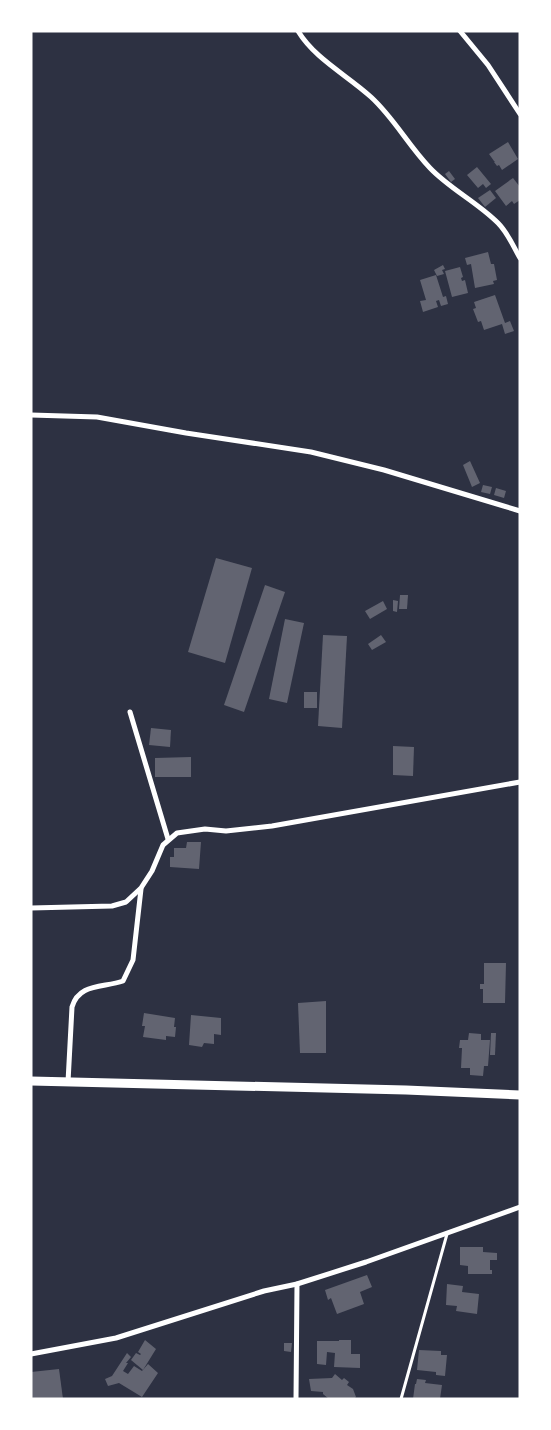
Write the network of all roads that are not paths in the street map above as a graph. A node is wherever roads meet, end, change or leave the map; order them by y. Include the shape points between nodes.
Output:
1 (298, 31) edge
2 (460, 31) edge
3 (520, 114) edge
4 (520, 258) edge
5 (31, 415) edge
6 (520, 511) edge
7 (130, 712) dead end
8 (520, 782) edge
9 (168, 839) junction
10 (141, 888) junction
11 (31, 908) edge
12 (31, 1082) edge
13 (68, 1082) junction
14 (520, 1095) edge
15 (520, 1207) edge
16 (448, 1234) junction
17 (297, 1284) junction
18 (31, 1354) edge
19 (296, 1399) edge
20 (400, 1399) edge

1 - 4 street via 315,52 372,98 441,179 498,224
2 - 3 street via 488,65
5 - 6 street via 97,417 311,452 384,470
7 - 9 street
8 - 9 street via 272,826 226,831 188,830 176,832
9 - 10 street
10 - 11 street via 126,902 112,906
10 - 13 street via 133,960 123,982 81,992 75,998
12 - 13 street
13 - 14 street
15 - 16 street
16 - 17 street
16 - 20 lane
17 - 18 street via 264,1291 116,1338
17 - 19 street

